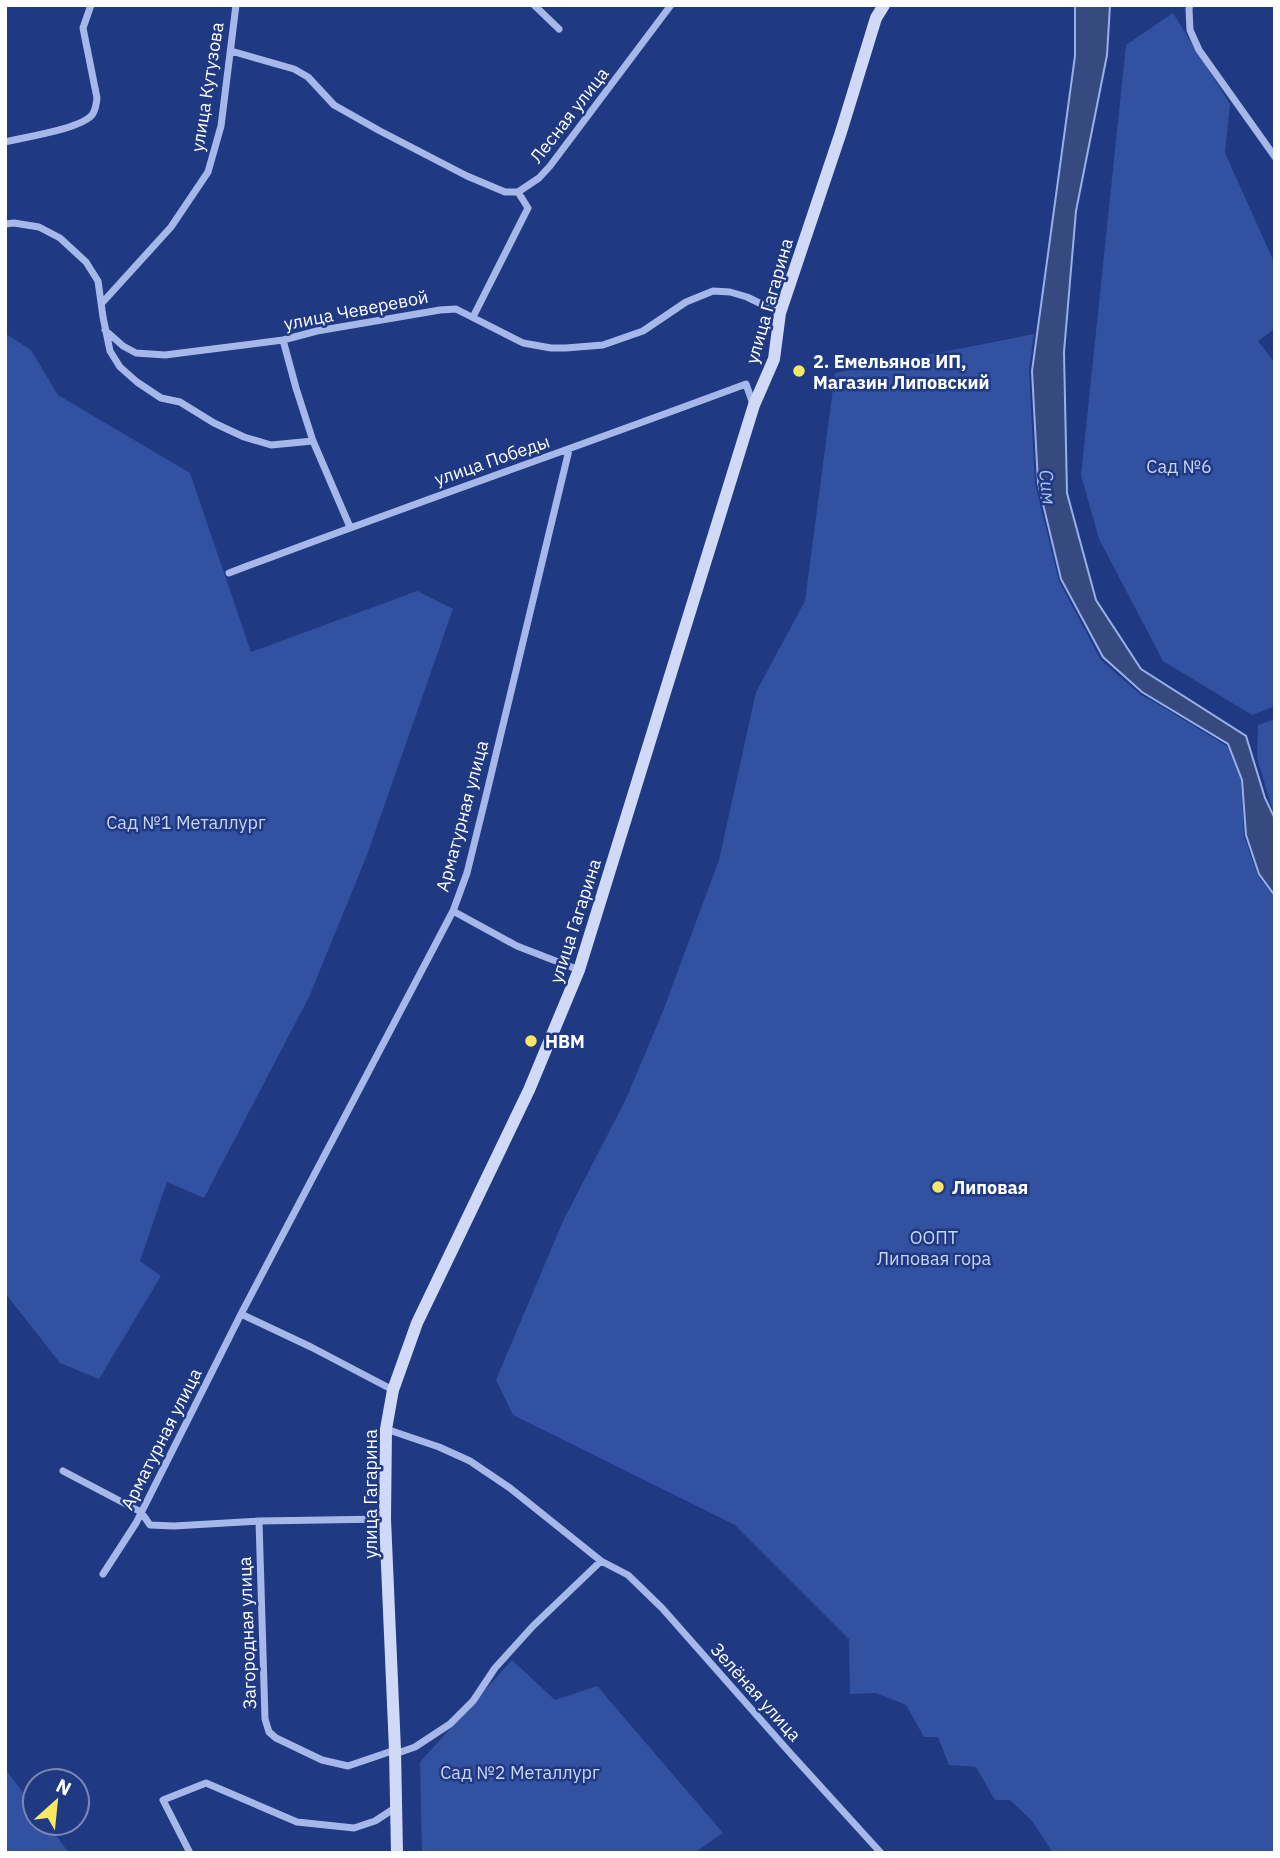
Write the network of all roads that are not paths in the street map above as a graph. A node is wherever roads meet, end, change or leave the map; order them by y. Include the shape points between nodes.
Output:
1 (91, 5) edge
2 (236, 5) edge
3 (534, 5) edge
4 (671, 5) edge
5 (884, 5) edge
6 (1190, 5) edge
7 (559, 29) dead end
8 (231, 51) junction
9 (5, 142) edge
10 (1275, 157) edge
11 (518, 192) junction
12 (5, 224) edge
13 (102, 303) junction
14 (780, 313) junction
15 (473, 317) junction
16 (105, 330) junction
17 (283, 340) junction
18 (754, 405) junction
19 (313, 442) junction
20 (569, 450) junction
21 (350, 527) junction
22 (229, 573) dead end
23 (453, 911) junction
24 (579, 970) junction
25 (241, 1314) junction
26 (393, 1390) junction
27 (386, 1429) junction
28 (63, 1471) dead end
29 (141, 1512) junction
30 (385, 1519) junction
31 (259, 1521) junction
32 (601, 1561) junction
33 (103, 1574) dead end
34 (395, 1752) junction
35 (396, 1807) junction
36 (190, 1853) edge
37 (397, 1853) edge
38 (881, 1853) edge

1 - 9 street via 83,27 97,98 92,116 79,124
2 - 8 street, улица Кутузова
3 - 7 street
4 - 11 street, Лесная улица via 550,166
5 - 14 street, улица Гагарина
6 - 10 street via 1190,30 1199,50
8 - 11 street via 294,69 309,77 334,105 380,131 467,176 505,192
8 - 13 street, улица Кутузова via 221,127 208,172 171,227
11 - 15 street via 528,208
12 - 13 street via 39,227 61,238 98,281
13 - 16 street
14 - 15 street, улица Чеверевой via 747,297 713,291 686,302 643,331 603,345 566,348 523,343
14 - 18 street, улица Гагарина via 774,359
15 - 17 street, улица Чеверевой via 456,309 440,310
16 - 17 street, улица Чеверевой via 136,353 164,355
16 - 19 street via 120,367 161,397 180,402 244,437 271,444
17 - 19 street
18 - 20 street, улица Победы via 746,384
18 - 24 street, улица Гагарина
19 - 21 street
20 - 21 street, улица Победы
20 - 23 street, Арматурная улица via 467,873
21 - 22 street, улица Победы
23 - 24 street via 517,946
23 - 25 street, Арматурная улица
24 - 26 street, улица Гагарина via 539,1067 417,1324
25 - 26 street
25 - 29 street, Арматурная улица
26 - 27 street, улица Гагарина
27 - 30 street, улица Гагарина
27 - 32 street, Зелёная улица via 470,1461
28 - 29 street
29 - 31 street via 150,1525
29 - 33 street, Арматурная улица
30 - 31 street
30 - 34 street, улица Гагарина
31 - 34 street, Загородная улица via 265,1719 270,1732 322,1760 348,1766
32 - 34 street via 533,1626 450,1724 415,1747
32 - 38 street, Зелёная улица via 628,1575 662,1608
34 - 35 street, улица Гагарина
35 - 36 street via 354,1828 297,1822 206,1783 163,1800
35 - 37 street, улица Гагарина

